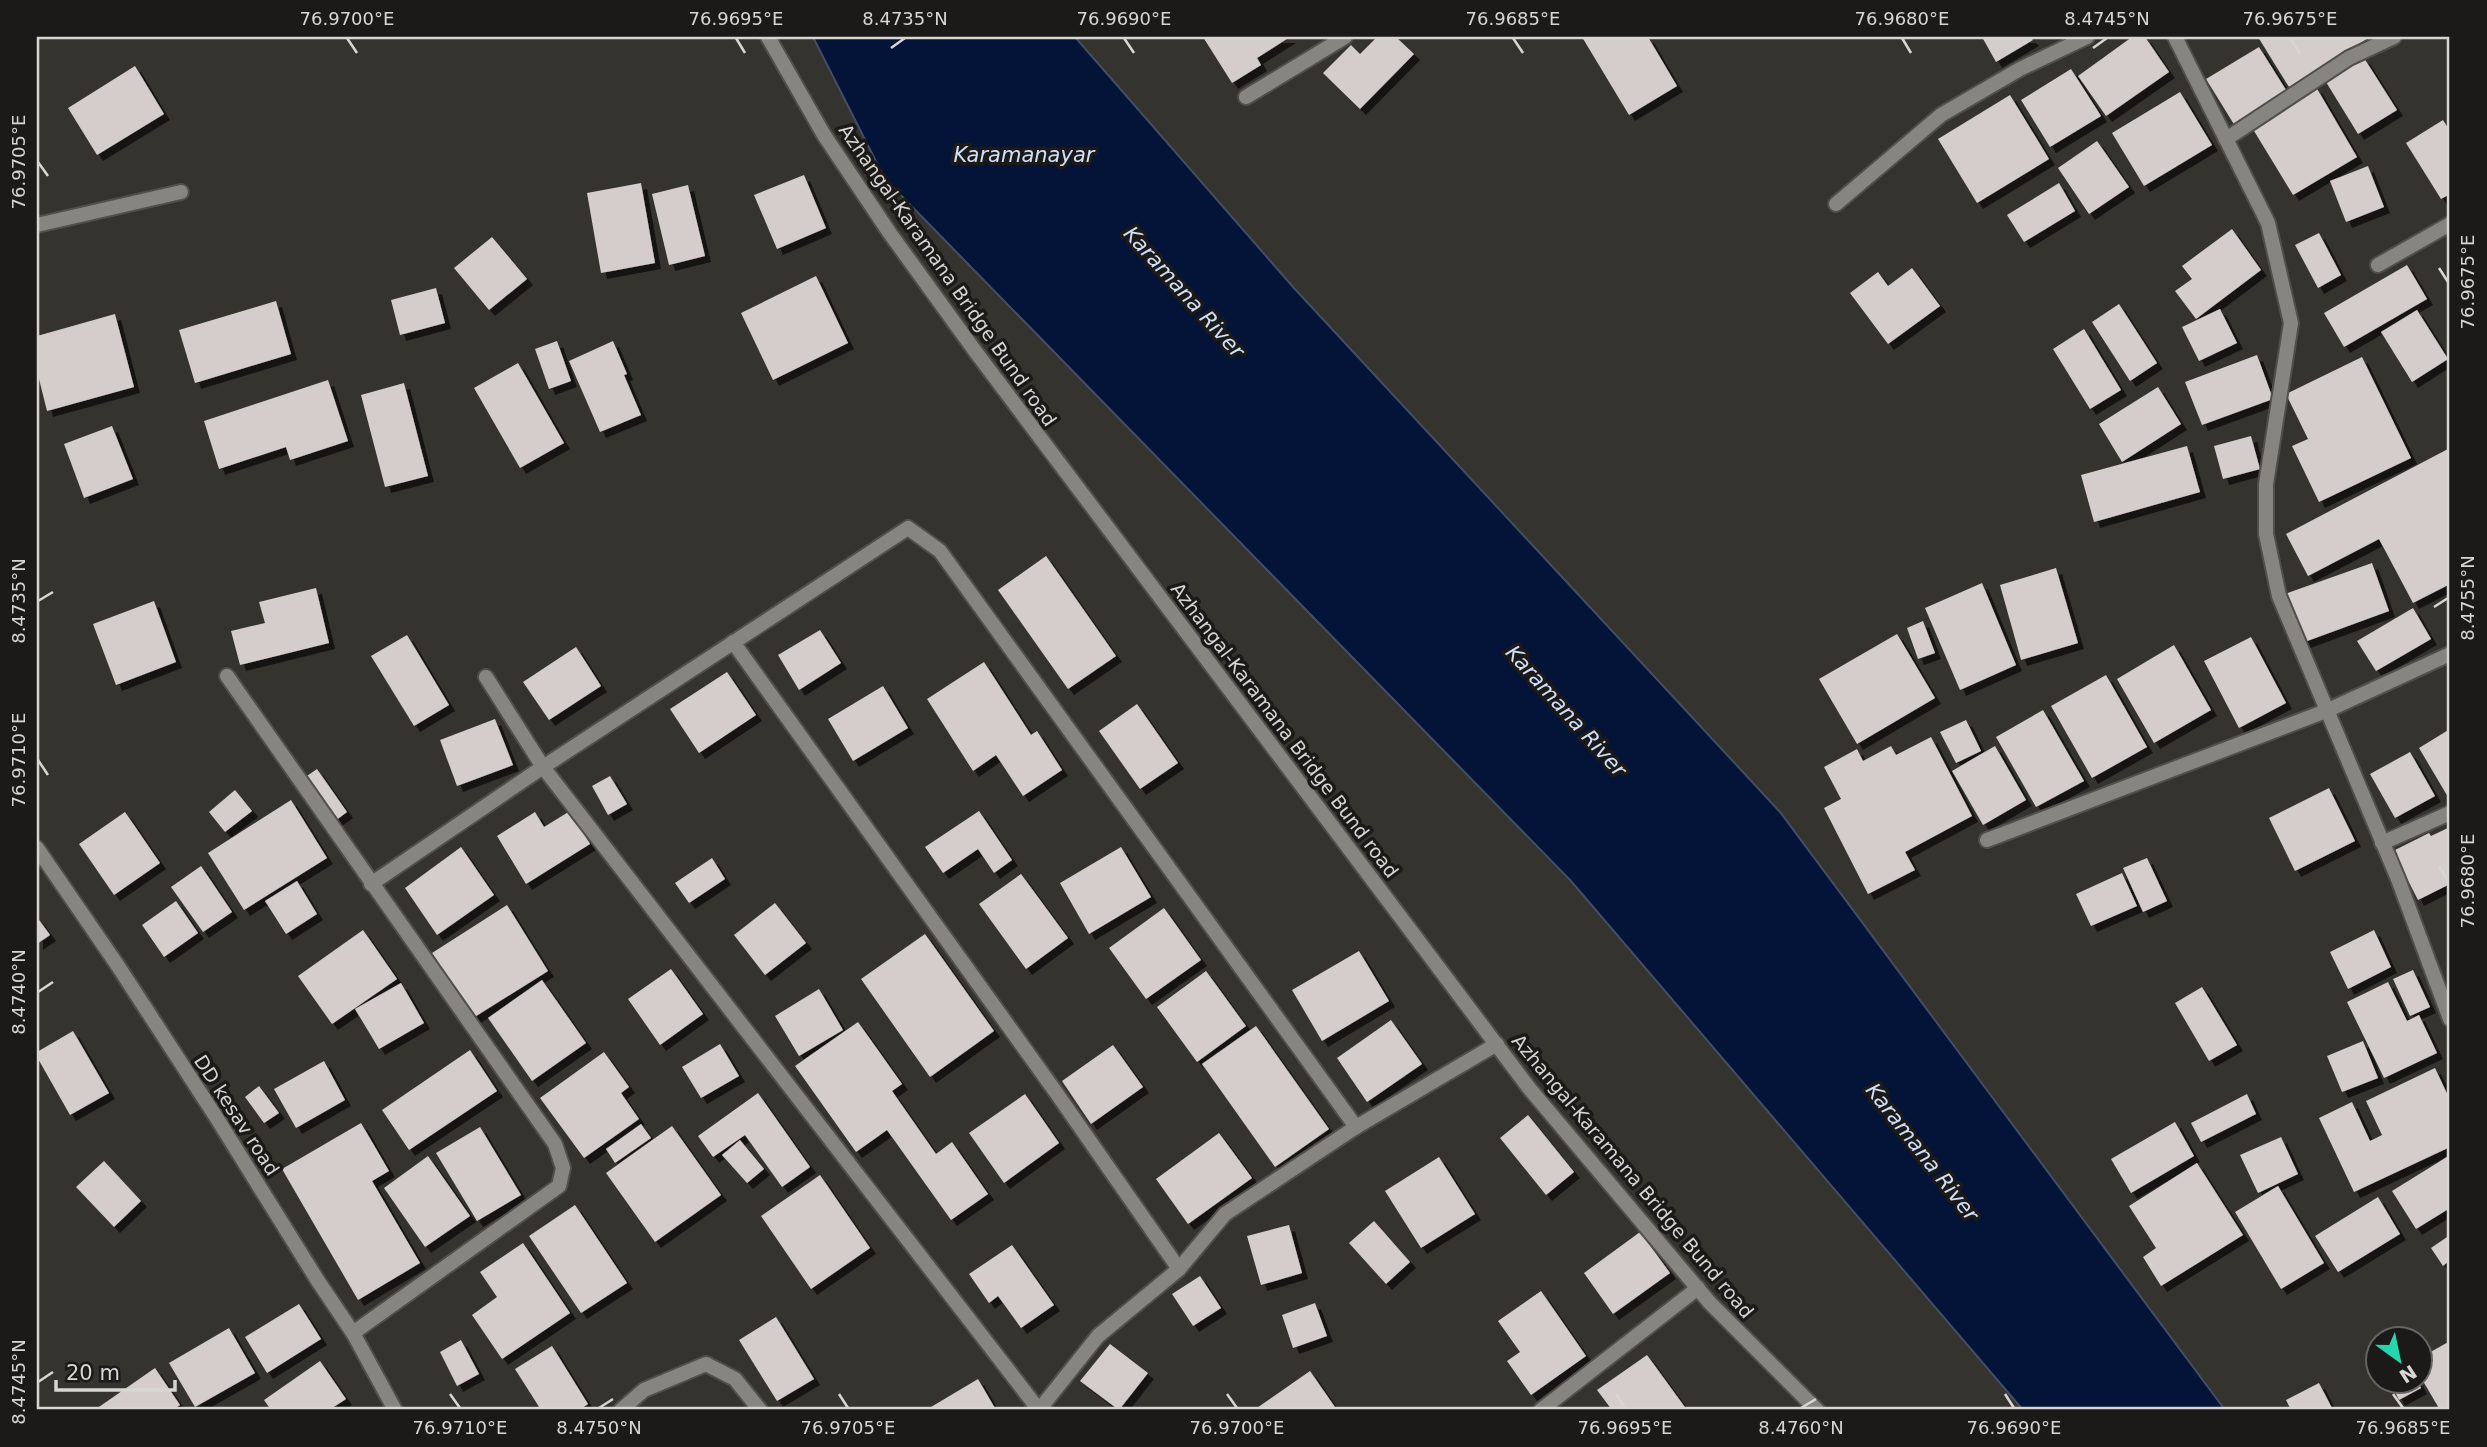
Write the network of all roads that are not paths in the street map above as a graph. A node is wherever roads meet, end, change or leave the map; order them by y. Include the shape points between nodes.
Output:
1 (768, 37) edge
2 (1345, 37) edge
3 (2087, 37) edge
4 (2175, 37) edge
5 (2394, 37) edge
6 (1245, 97) dead end
7 (2226, 139) junction
8 (181, 192) dead end
9 (1836, 204) dead end
10 (2450, 224) edge
11 (37, 225) edge
12 (2378, 265) dead end
13 (733, 642) junction
14 (2450, 654) edge
15 (227, 676) dead end
16 (486, 677) dead end
17 (2326, 711) junction
18 (542, 767) junction
19 (2450, 813) edge
20 (1987, 840) dead end
21 (2382, 843) junction
22 (39, 856) edge
23 (371, 884) junction
24 (2450, 1018) edge
25 (1497, 1044) junction
26 (1356, 1127) junction
27 (1179, 1269) junction
28 (1698, 1288) junction
29 (353, 1333) junction
30 (393, 1410) edge
31 (621, 1410) edge
32 (760, 1410) edge
33 (1039, 1410) edge
34 (1541, 1410) edge
35 (1817, 1410) edge

1 - 25 street, Azhangal-Karamana Bridge Bund road via 824,135 959,329
2 - 6 street
3 - 9 street via 1941,115
4 - 7 street
5 - 7 street via 2349,58
7 - 17 street via 2267,223 2291,323 2266,484 2266,534 2279,596
8 - 11 street
10 - 12 street
13 - 18 street
13 - 26 street via 908,528 940,551
13 - 27 street
14 - 17 street
15 - 23 street
16 - 18 street
17 - 20 street
17 - 21 street
18 - 23 street
18 - 33 street
19 - 21 street
21 - 24 street
22 - 29 street, DD kesav road via 118,966
23 - 29 street via 555,1144 563,1168 559,1186
25 - 26 street
25 - 28 street, Azhangal-Karamana Bridge Bund road
26 - 27 street via 1225,1214
27 - 33 street via 1098,1336
28 - 34 street
28 - 35 street, Azhangal-Karamana Bridge Bund road
29 - 30 street, DD kesav road
31 - 32 street via 644,1390 706,1364 735,1379

